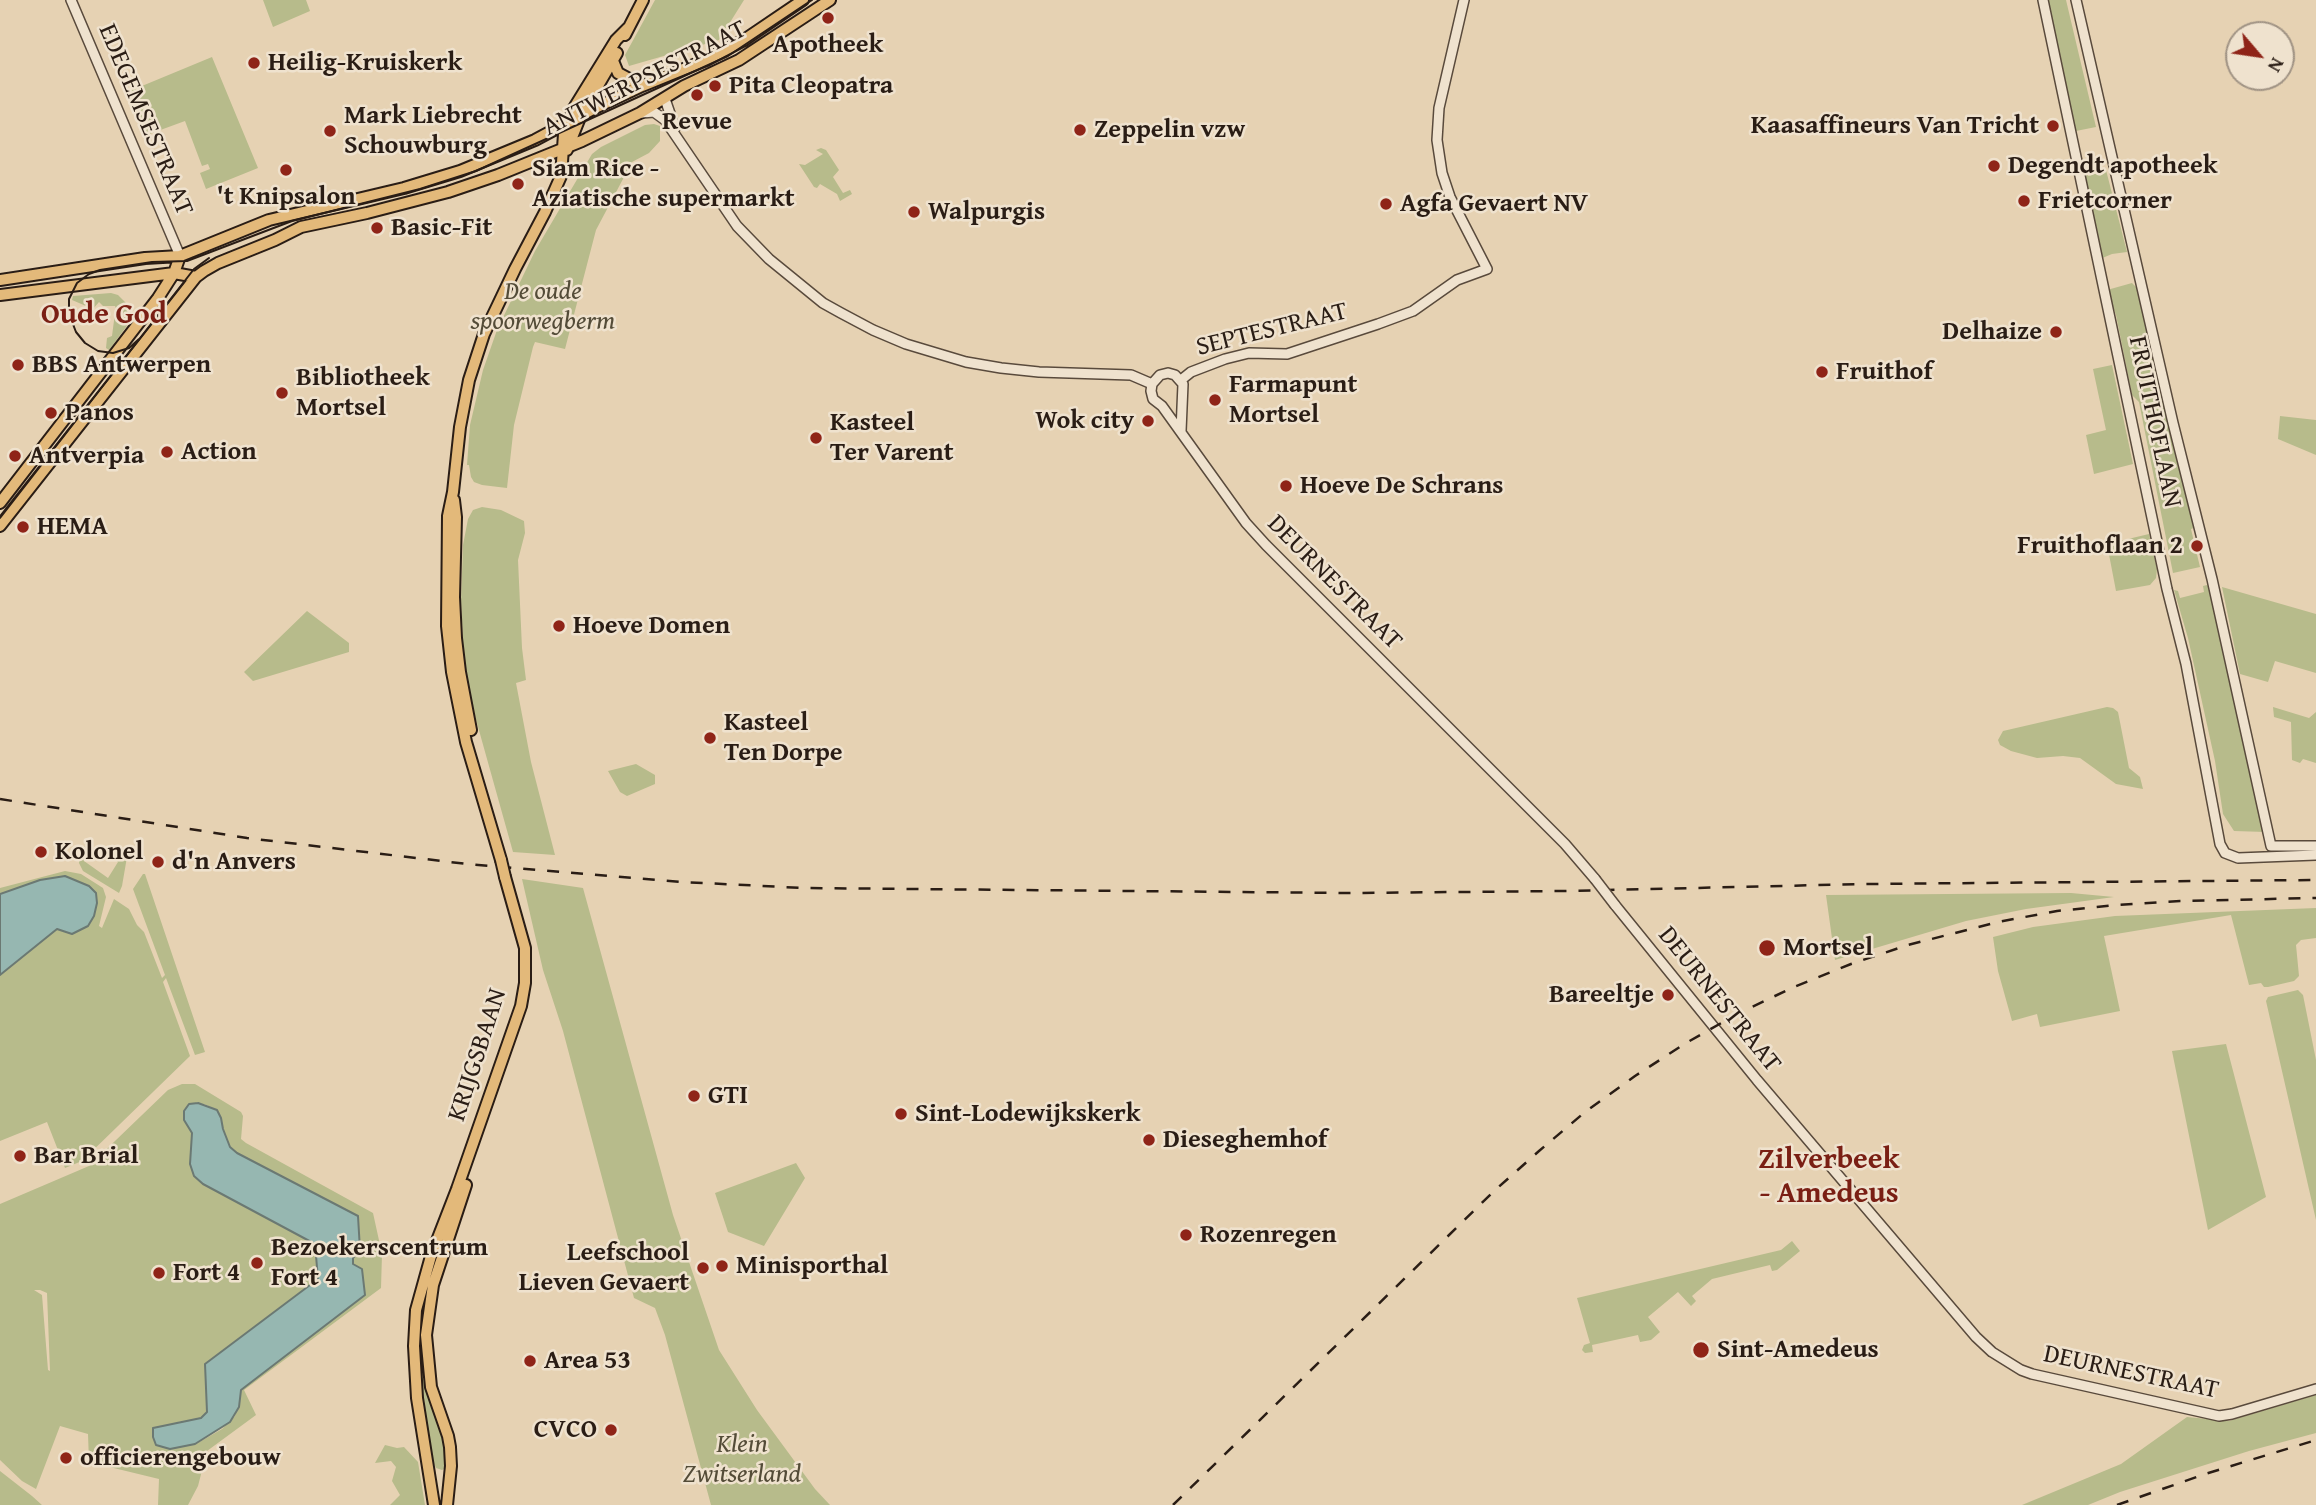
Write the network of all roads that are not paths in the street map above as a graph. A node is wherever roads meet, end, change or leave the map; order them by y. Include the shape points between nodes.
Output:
1 (71, 0) edge
2 (643, 0) edge
3 (803, 0) edge
4 (830, 0) edge
5 (1464, 0) edge
6 (2043, 0) edge
7 (2076, 0) edge
8 (628, 28) junction
9 (612, 61) junction
10 (642, 86) junction
11 (664, 99) junction
12 (640, 113) junction
13 (581, 115) junction
14 (569, 128) junction
15 (679, 139) junction
16 (565, 147) junction
17 (180, 256) junction
18 (174, 273) junction
19 (149, 276) junction
20 (196, 277) junction
21 (0, 280) edge
22 (0, 295) edge
23 (160, 296) junction
24 (1181, 380) junction
25 (1152, 384) junction
26 (1181, 400) junction
27 (1162, 406) junction
28 (1181, 432) junction
29 (0, 503) edge
30 (0, 526) edge
31 (2316, 846) edge
32 (2316, 855) edge
33 (509, 877) junction
34 (2316, 1389) edge
35 (434, 1505) edge
36 (447, 1505) edge

1 - 17 street, EDEGEMSESTRAAT
2 - 8 main road
3 - 10 main road, ANTWERPSESTRAAT via 734,46
4 - 11 main road, ANTWERPSESTRAAT via 752,53
5 - 24 street, SEPTESTRAAT via 1439,108 1437,140 1450,197 1487,269 1457,280 1413,311 1378,324 1287,354 1249,353 1225,359
6 - 32 street, FRUITHOFLAAN via 2186,664 2219,840 2225,853 2238,858
7 - 31 street, FRUITHOFLAAN via 2271,846
8 - 9 main road
8 - 14 main road via 574,108
9 - 10 main road via 618,73
9 - 13 main road
10 - 13 main road, ANTWERPSESTRAAT
11 - 12 main road, ANTWERPSESTRAAT
11 - 15 street
12 - 15 street via 659,114
12 - 16 main road, ANTWERPSESTRAAT
13 - 14 main road
14 - 16 main road, KRIJGSBAAN
14 - 17 main road, ANTWERPSESTRAAT via 460,171 269,220
15 - 25 street via 737,226 769,259 823,303 873,330 965,362 1039,372 1131,375
16 - 20 main road, ANTWERPSESTRAAT via 448,192 291,231 218,262
16 - 33 main road, KRIJGSBAAN via 555,191 504,289 478,352 460,427 453,492 460,672
17 - 18 main road
17 - 20 main road
17 - 21 main road, ANTWERPSESTRAAT
18 - 19 main road
18 - 20 main road
18 - 23 main road
19 - 22 main road
19 - 23 main road via 159,283
20 - 30 main road
23 - 29 main road
24 - 25 street via 1165,374
24 - 26 street
25 - 27 street, DEURNESTRAAT via 1152,396
26 - 27 street
26 - 28 street
27 - 28 street, DEURNESTRAAT
28 - 34 street, DEURNESTRAAT, bridge via 1266,545 1595,879 1757,1080 1992,1352 2032,1374 2219,1416
33 - 35 main road, KRIJGSBAAN via 525,947 521,1006 416,1310 417,1398
33 - 36 main road, KRIJGSBAAN via 532,954 530,996 433,1285 427,1320 431,1387 449,1436

